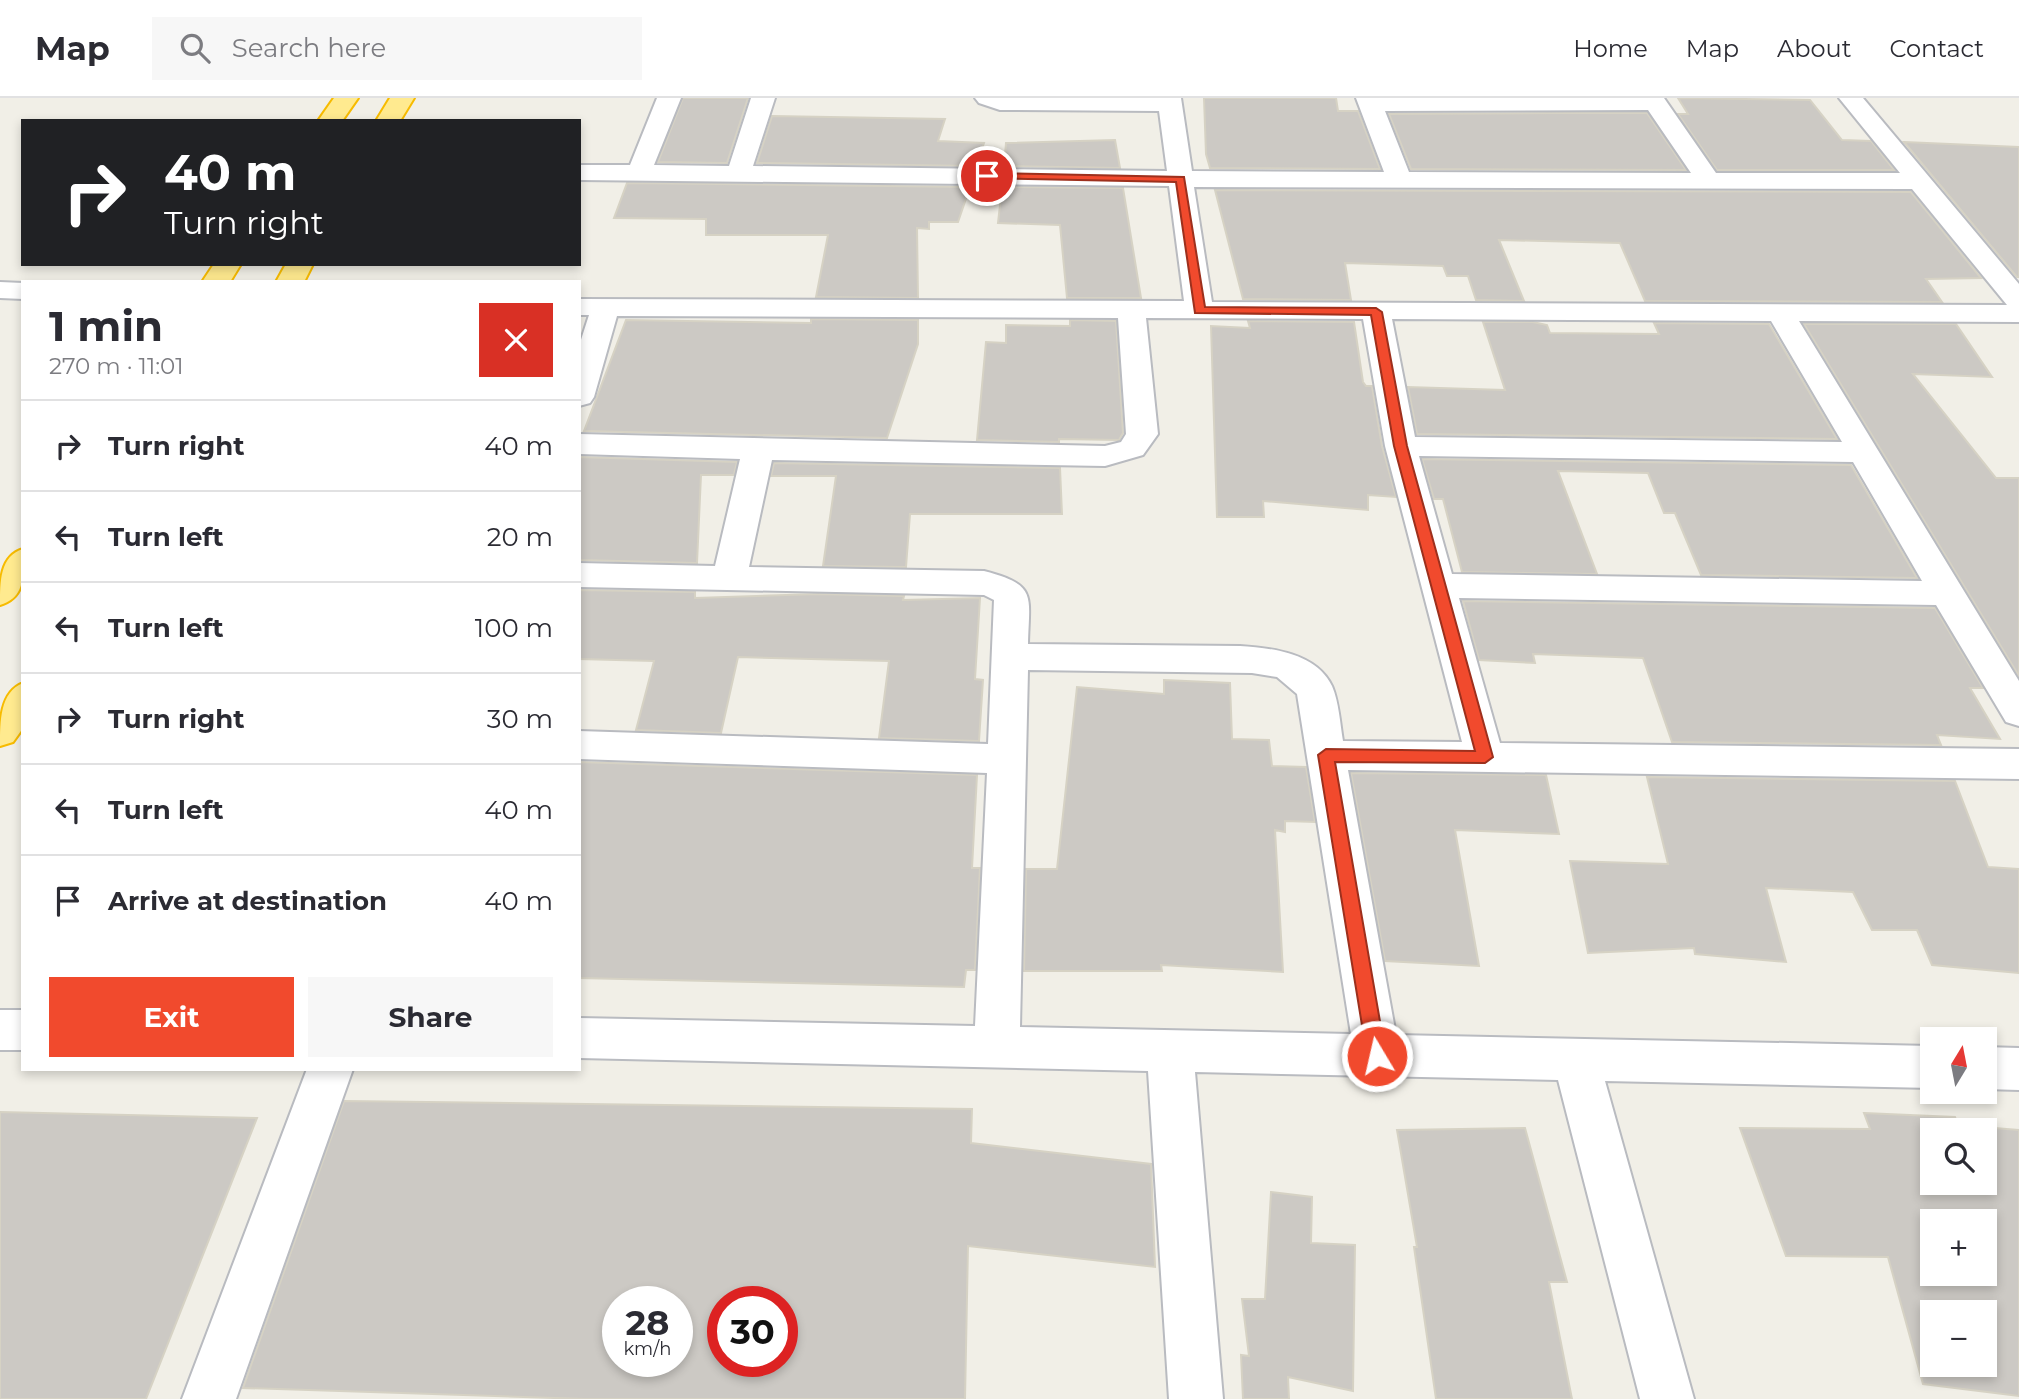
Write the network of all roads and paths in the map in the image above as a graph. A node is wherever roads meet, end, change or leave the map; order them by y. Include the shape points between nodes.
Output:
1 (346, 98) edge
2 (402, 98) edge
3 (669, 98) edge
4 (762, 98) edge
5 (987, 98) edge
6 (1851, 98) edge
7 (1654, 100) edge
8 (1170, 101) edge
9 (1369, 101) edge
10 (331, 119) edge
11 (389, 119) edge
12 (639, 172) junction
13 (739, 172) junction
14 (581, 173) edge
15 (1181, 179) junction
16 (1400, 180) junction
17 (1708, 180) junction
18 (1920, 181) junction
19 (0, 290) edge
20 (21, 291) edge
21 (2019, 302) edge
22 (592, 307) edge
23 (1131, 310) junction
24 (1199, 310) junction
25 (1376, 312) junction
26 (1780, 313) junction
27 (2019, 314) edge
28 (581, 383) edge
29 (581, 444) edge
30 (1401, 446) junction
31 (758, 450) junction
32 (1865, 452) junction
33 (21, 563) edge
34 (581, 575) edge
35 (730, 577) junction
36 (1437, 586) junction
37 (0, 593) edge
38 (1945, 593) junction
39 (1010, 657) junction
40 (21, 700) edge
41 (2019, 712) edge
42 (0, 732) edge
43 (581, 746) edge
44 (1326, 755) junction
45 (1485, 757) junction
46 (1005, 759) junction
47 (2019, 764) edge
48 (0, 1030) edge
49 (21, 1030) edge
50 (581, 1038) edge
51 (997, 1049) junction
52 (1170, 1052) junction
53 (1377, 1056) junction
54 (1576, 1060) junction
55 (1920, 1067) edge
56 (1997, 1068) edge
57 (2019, 1069) edge
58 (329, 1071) edge
59 (209, 1399) edge
60 (1196, 1399) edge
61 (1667, 1399) edge

1 - 10 highway
2 - 11 highway
3 - 12 street
4 - 13 street
5 - 8 street via 1000,103
6 - 18 street
7 - 9 street
7 - 17 street
8 - 15 street
9 - 16 street
12 - 13 street
12 - 14 street
13 - 15 street
15 - 16 street
15 - 24 street
16 - 17 street
17 - 18 street
18 - 21 street
19 - 20 street
22 - 23 street
22 - 28 street
23 - 24 street
23 - 31 street via 1142,434 1130,451 1105,456
24 - 25 street
25 - 26 street
25 - 30 street
26 - 27 street
26 - 32 street
29 - 31 street
30 - 32 street
30 - 36 street
31 - 35 street
32 - 38 street
33 - 37 highway
34 - 35 street
35 - 39 street via 1000,587 1012,596
36 - 38 street
36 - 45 street
38 - 41 street
39 - 44 street via 1278,662 1301,673 1315,689
39 - 46 street
40 - 42 highway
43 - 46 street
44 - 45 street
44 - 53 street
45 - 47 street
46 - 51 street
48 - 49 street
50 - 51 street
51 - 52 street
52 - 53 street
52 - 60 street
53 - 54 street
54 - 55 street
54 - 61 street
56 - 57 street
58 - 59 street

